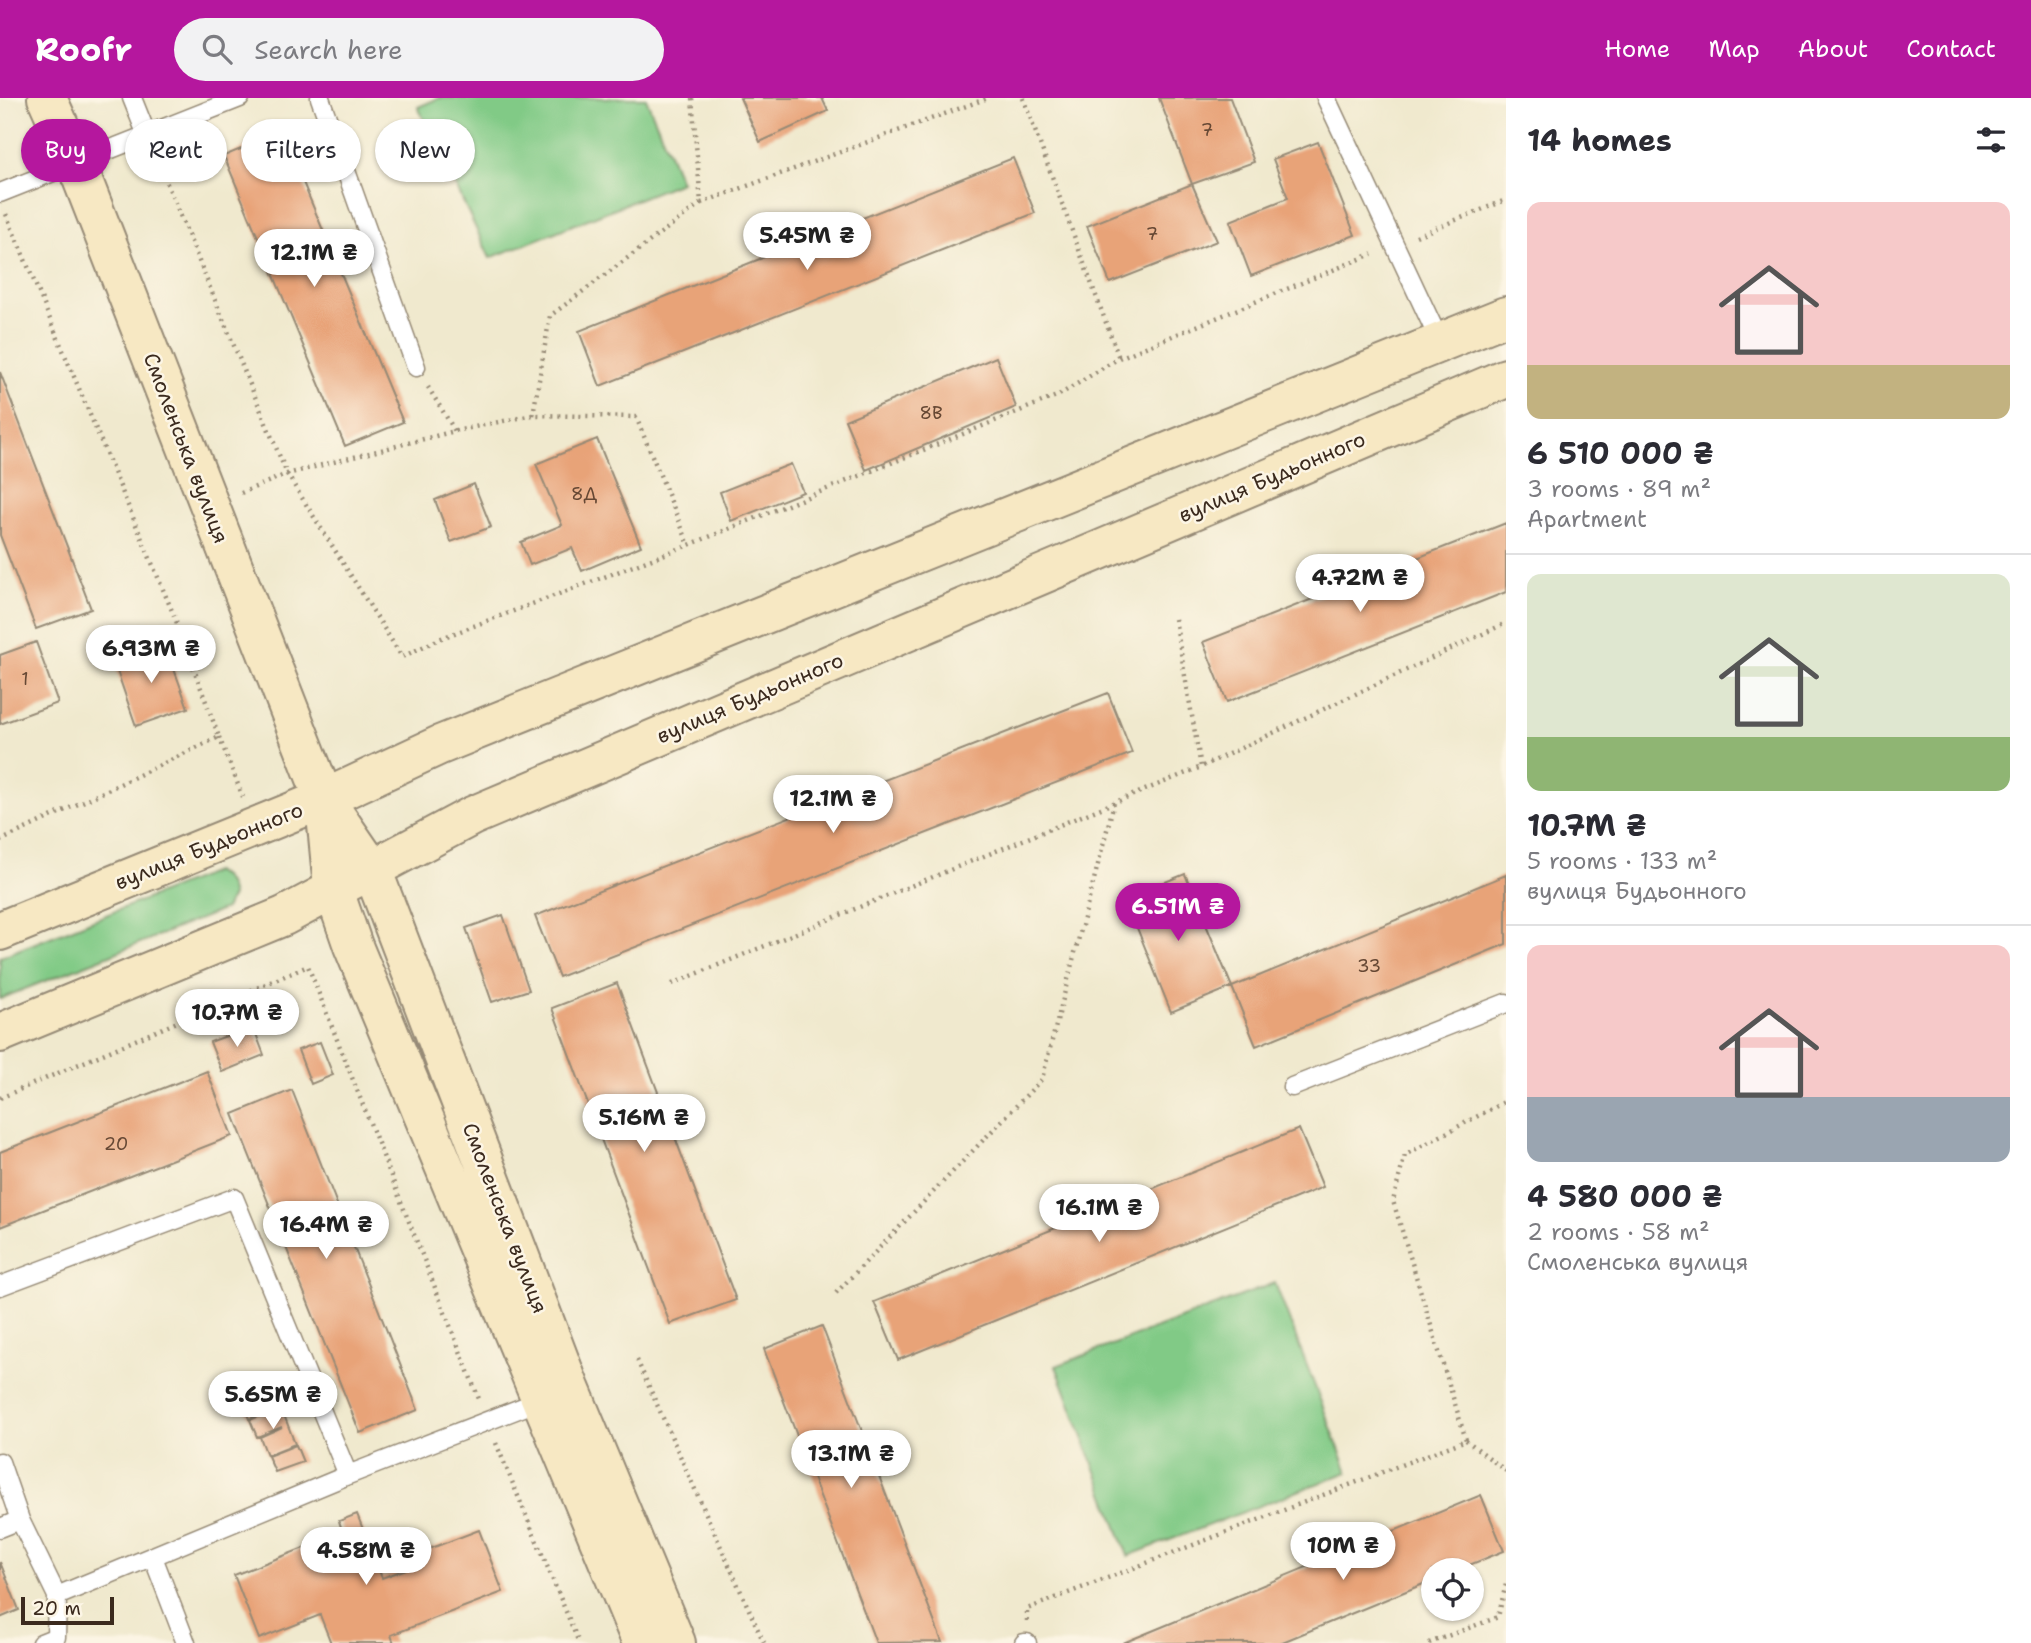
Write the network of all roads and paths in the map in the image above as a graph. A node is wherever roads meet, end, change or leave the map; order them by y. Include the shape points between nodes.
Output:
1 (47, 98) edge
2 (132, 98) edge
3 (240, 98) edge
4 (320, 98) edge
5 (692, 98) edge
6 (988, 98) edge
7 (1023, 98) edge
8 (1326, 98) edge
9 (56, 119) edge
10 (140, 119) edge
11 (184, 119) edge
12 (28, 182) edge
13 (83, 182) edge
14 (166, 182) edge
15 (0, 193) edge
16 (1506, 200) edge
17 (701, 203) junction
18 (5, 213) dead end
19 (1395, 245) junction
20 (1506, 316) edge
21 (1441, 344) junction
22 (1119, 358) junction
23 (416, 367) joint
24 (1506, 377) edge
25 (533, 415) junction
26 (455, 431) junction
27 (287, 474) junction
28 (208, 508) junction
29 (689, 545) junction
30 (1175, 619) dead end
31 (1506, 623) edge
32 (219, 737) junction
33 (1201, 767) junction
34 (324, 799) junction
35 (1114, 803) junction
36 (255, 828) junction
37 (0, 841) edge
38 (372, 869) junction
39 (333, 888) junction
40 (0, 931) edge
41 (672, 984) dead end
42 (1506, 1003) edge
43 (0, 1032) edge
44 (1292, 1087) dead end
45 (0, 1098) edge
46 (1506, 1101) edge
47 (0, 1286) edge
48 (836, 1293) dead end
49 (637, 1360) dead end
50 (556, 1394) junction
51 (487, 1421) junction
52 (1466, 1440) junction
53 (0, 1462) edge
54 (1506, 1471) edge
55 (348, 1475) junction
56 (20, 1520) junction
57 (0, 1528) edge
58 (153, 1557) junction
59 (1506, 1584) edge
60 (57, 1596) junction
61 (41, 1643) edge
62 (186, 1643) edge
63 (579, 1643) edge
64 (642, 1643) edge
65 (676, 1643) edge
66 (764, 1643) edge
67 (1026, 1643) edge
68 (1429, 1643) edge

1 - 9 main road, Смоленська вулиця
2 - 10 lane
3 - 11 lane
4 - 23 lane
5 - 17 path
6 - 17 path
7 - 22 path
8 - 19 lane
12 - 15 lane
13 - 28 main road, Смоленська вулиця
14 - 27 path
16 - 19 path
17 - 25 path via 550,316
18 - 32 path via 175,618
19 - 21 lane
19 - 22 path
20 - 21 main road, вулиця Будьонного
21 - 34 main road, вулиця Будьонного via 440,745
22 - 29 path via 1059,395
23 - 26 path
24 - 38 main road, вулиця Будьонного via 472,816
25 - 26 path
25 - 29 path via 636,417
26 - 27 path
27 - 28 path
27 - 29 path via 402,657
28 - 34 main road, Смоленська вулиця
30 - 33 path
31 - 33 path
32 - 36 path
32 - 37 path
33 - 35 path
34 - 36 main road, вулиця Будьонного
34 - 38 main road, Смоленська вулиця
34 - 39 main road, Смоленська вулиця
35 - 41 path
35 - 48 path via 1042,1079
36 - 40 main road, вулиця Будьонного
38 - 39 main road, вулиця Будьонного
38 - 50 main road, Смоленська вулиця
39 - 43 main road, вулиця Будьонного via 284,916
39 - 50 main road, Смоленська вулиця via 353,946
42 - 44 lane
45 - 51 path via 308,966
46 - 52 path via 1405,1155 1393,1201
47 - 55 lane via 234,1198
49 - 66 path
50 - 51 lane
50 - 64 main road, Смоленська вулиця
50 - 65 main road, Смоленська вулиця
51 - 55 lane
51 - 63 path
52 - 54 path
52 - 67 path via 1027,1609
53 - 56 lane
55 - 58 lane
56 - 57 lane
56 - 60 lane
58 - 60 lane
58 - 62 lane
59 - 68 path via 1498,1617
60 - 61 lane via 56,1637

